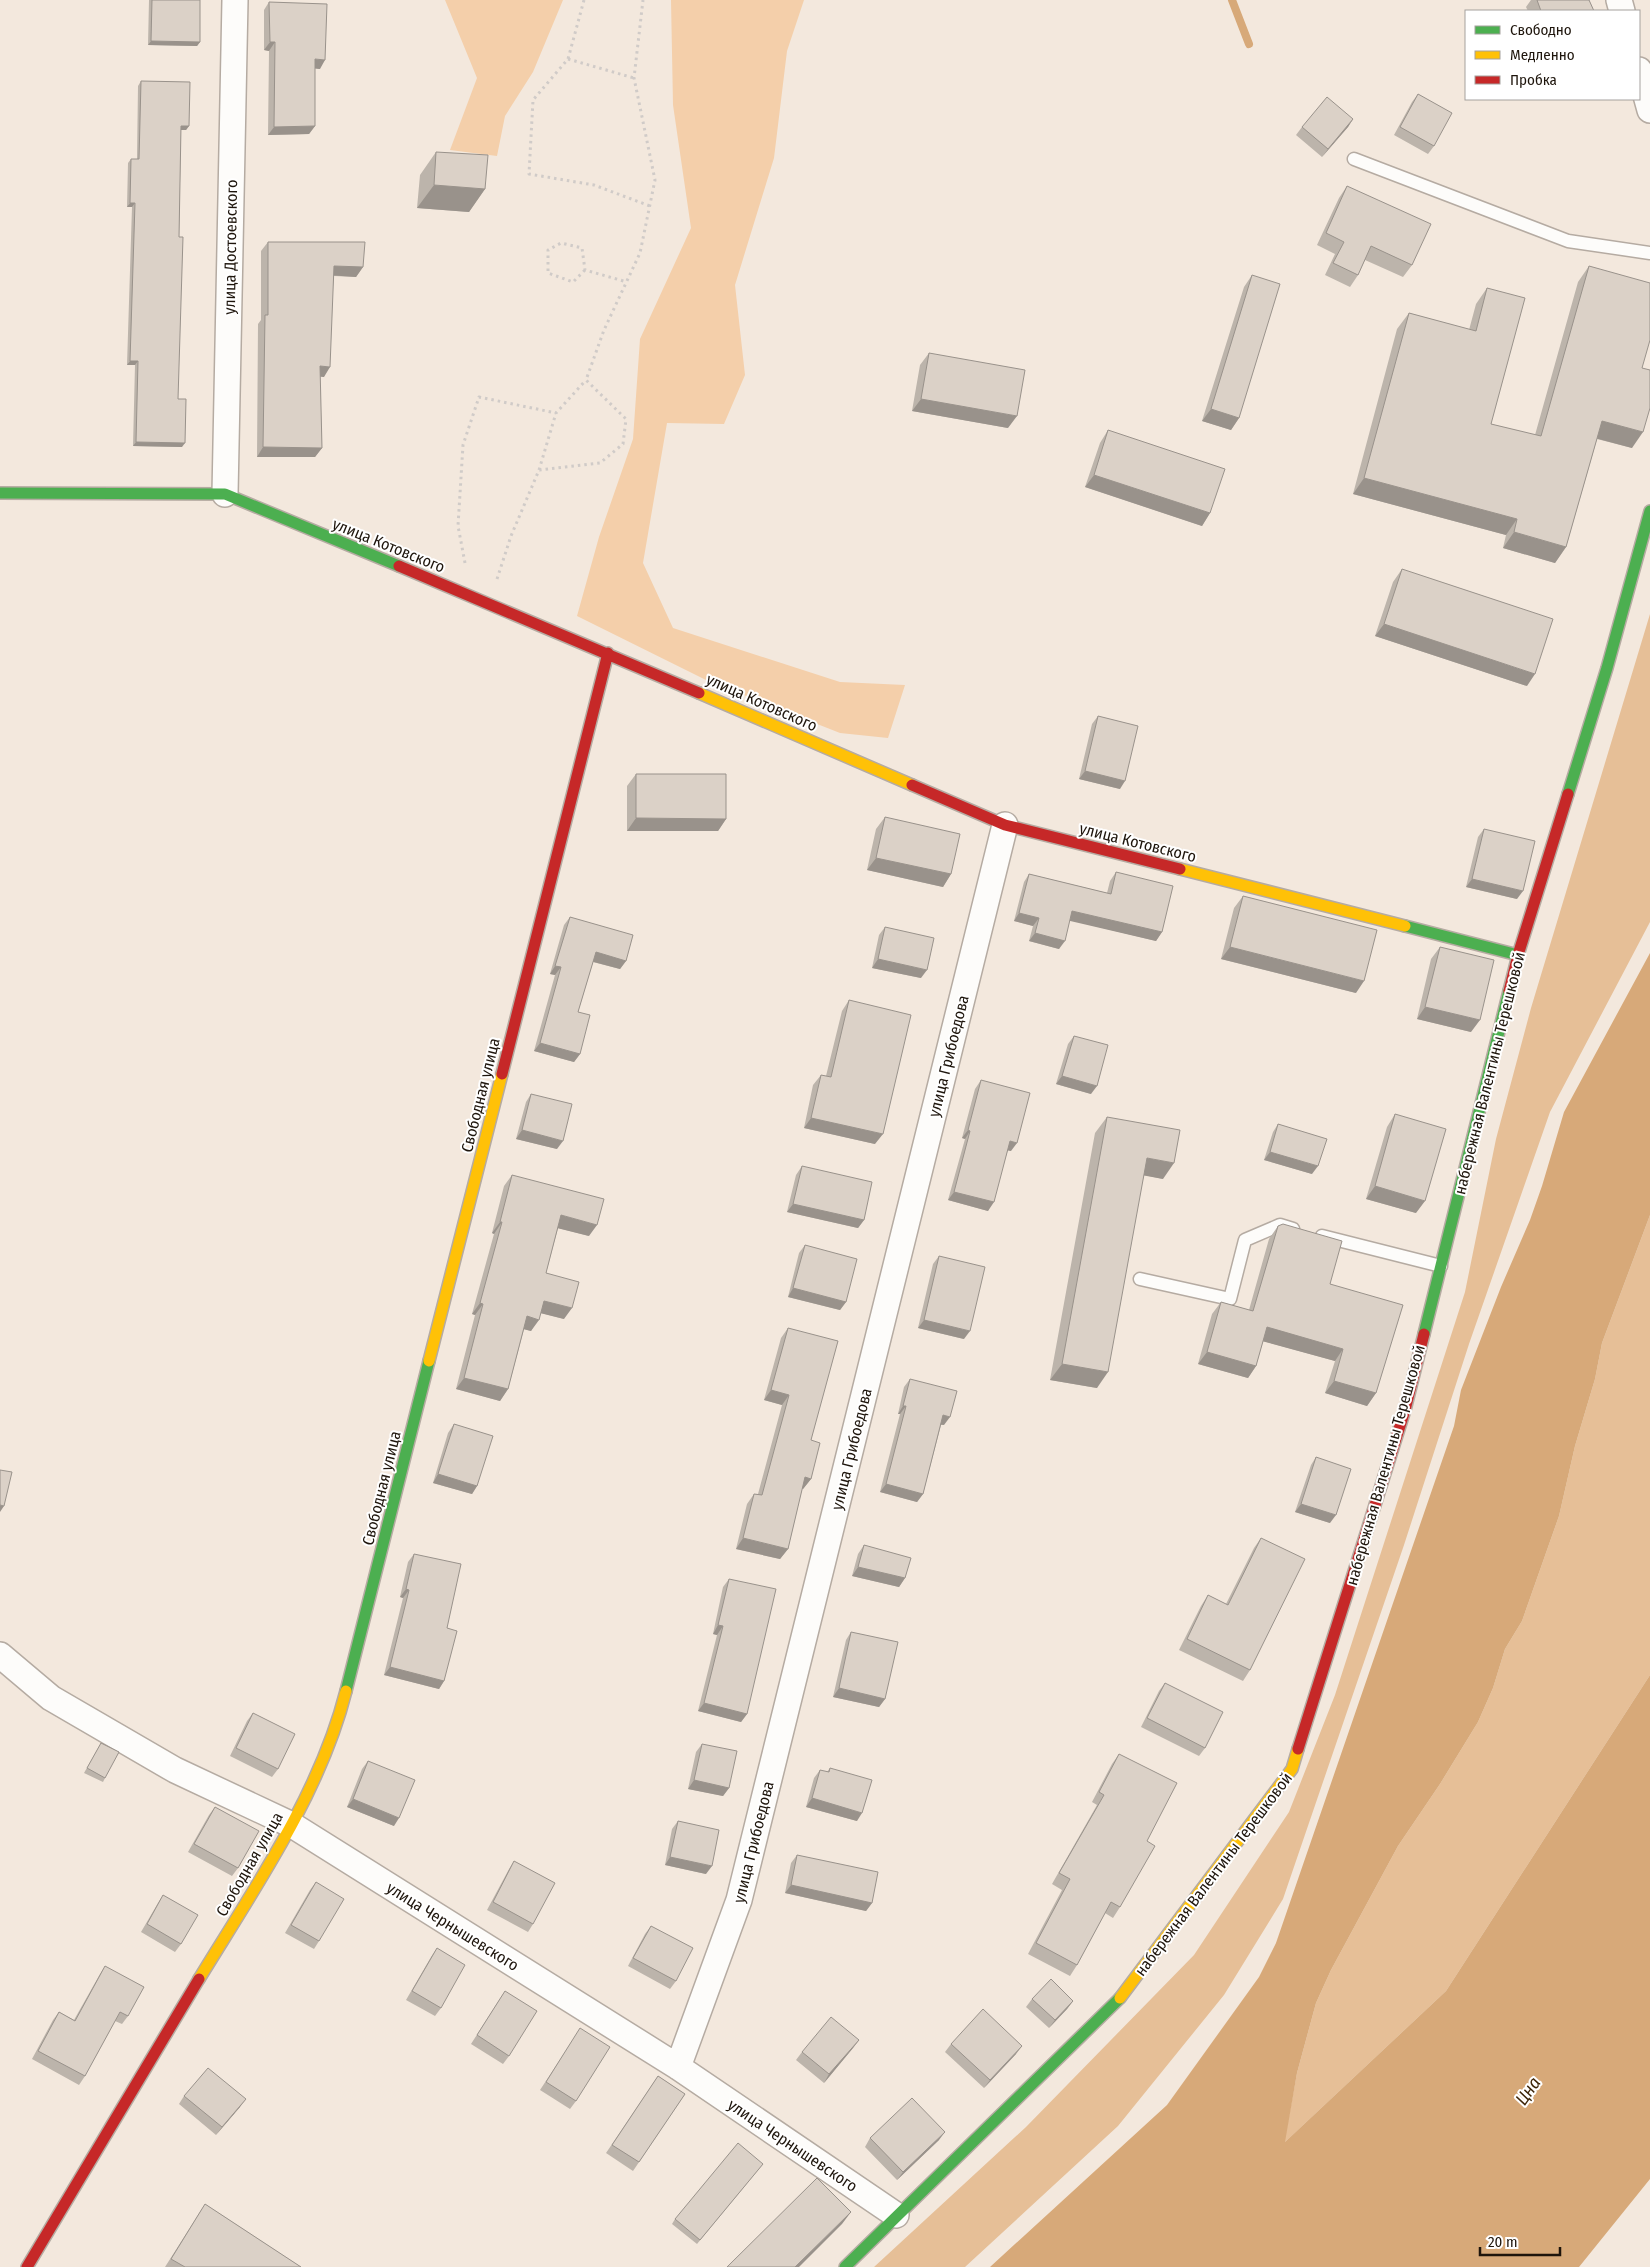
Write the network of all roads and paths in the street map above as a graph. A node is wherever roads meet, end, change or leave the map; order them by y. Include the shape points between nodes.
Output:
1 (235, 0) edge
2 (584, 0) edge
3 (644, 0) edge
4 (568, 59) junction
5 (1640, 74) edge
6 (634, 78) junction
7 (1650, 110) edge
8 (1354, 159) dead end
9 (650, 206) junction
10 (1650, 253) edge
11 (585, 270) junction
12 (627, 282) junction
13 (586, 380) junction
14 (556, 413) junction
15 (538, 470) junction
16 (0, 493) edge
17 (225, 494) junction
18 (1650, 511) edge
19 (472, 567) dead end
20 (489, 575) dead end
21 (497, 579) junction
22 (489, 604) junction
23 (608, 653) junction
24 (1005, 825) junction
25 (1518, 955) junction
26 (1441, 1266) junction
27 (1140, 1279) dead end
28 (0, 1655) edge
29 (292, 1825) junction
30 (678, 2068) junction
31 (896, 2215) junction
32 (35, 2264) edge
33 (845, 2267) edge

1 - 17 street, улица Достоевского
2 - 4 path
3 - 6 path
4 - 6 path
4 - 9 path via 533,100 529,174 594,185
5 - 7 street
6 - 9 path via 655,180
8 - 10 lane via 1568,241
9 - 12 path via 640,253
11 - 11 path via 582,248 561,243 548,250 548,273 573,282
11 - 12 path
12 - 13 path via 604,330
13 - 14 path
13 - 15 path via 626,419 623,444 600,463
14 - 15 path
14 - 19 path via 479,397 463,445 458,526 464,563
15 - 21 path
16 - 17 street, улица Котовского
17 - 22 street, улица Котовского
18 - 25 street, набережная Валентины Терешковой via 1607,668
20 - 21 path
21 - 22 path
22 - 23 street, улица Котовского
23 - 24 street, улица Котовского
23 - 29 street, Свободная улица via 338,1721
24 - 25 street, улица Котовского
24 - 30 street, улица Грибоедова via 739,1900
25 - 26 street, набережная Валентины Терешковой
26 - 27 lane via 1280,1226 1245,1240 1230,1298
26 - 31 street, набережная Валентины Терешковой via 1405,1410 1292,1769 1116,2004
28 - 29 street, улица Чернышевского via 51,1698 167,1765
29 - 30 street, улица Чернышевского
29 - 32 street, Свободная улица
30 - 31 street, улица Чернышевского
31 - 33 street, набережная Валентины Терешковой

